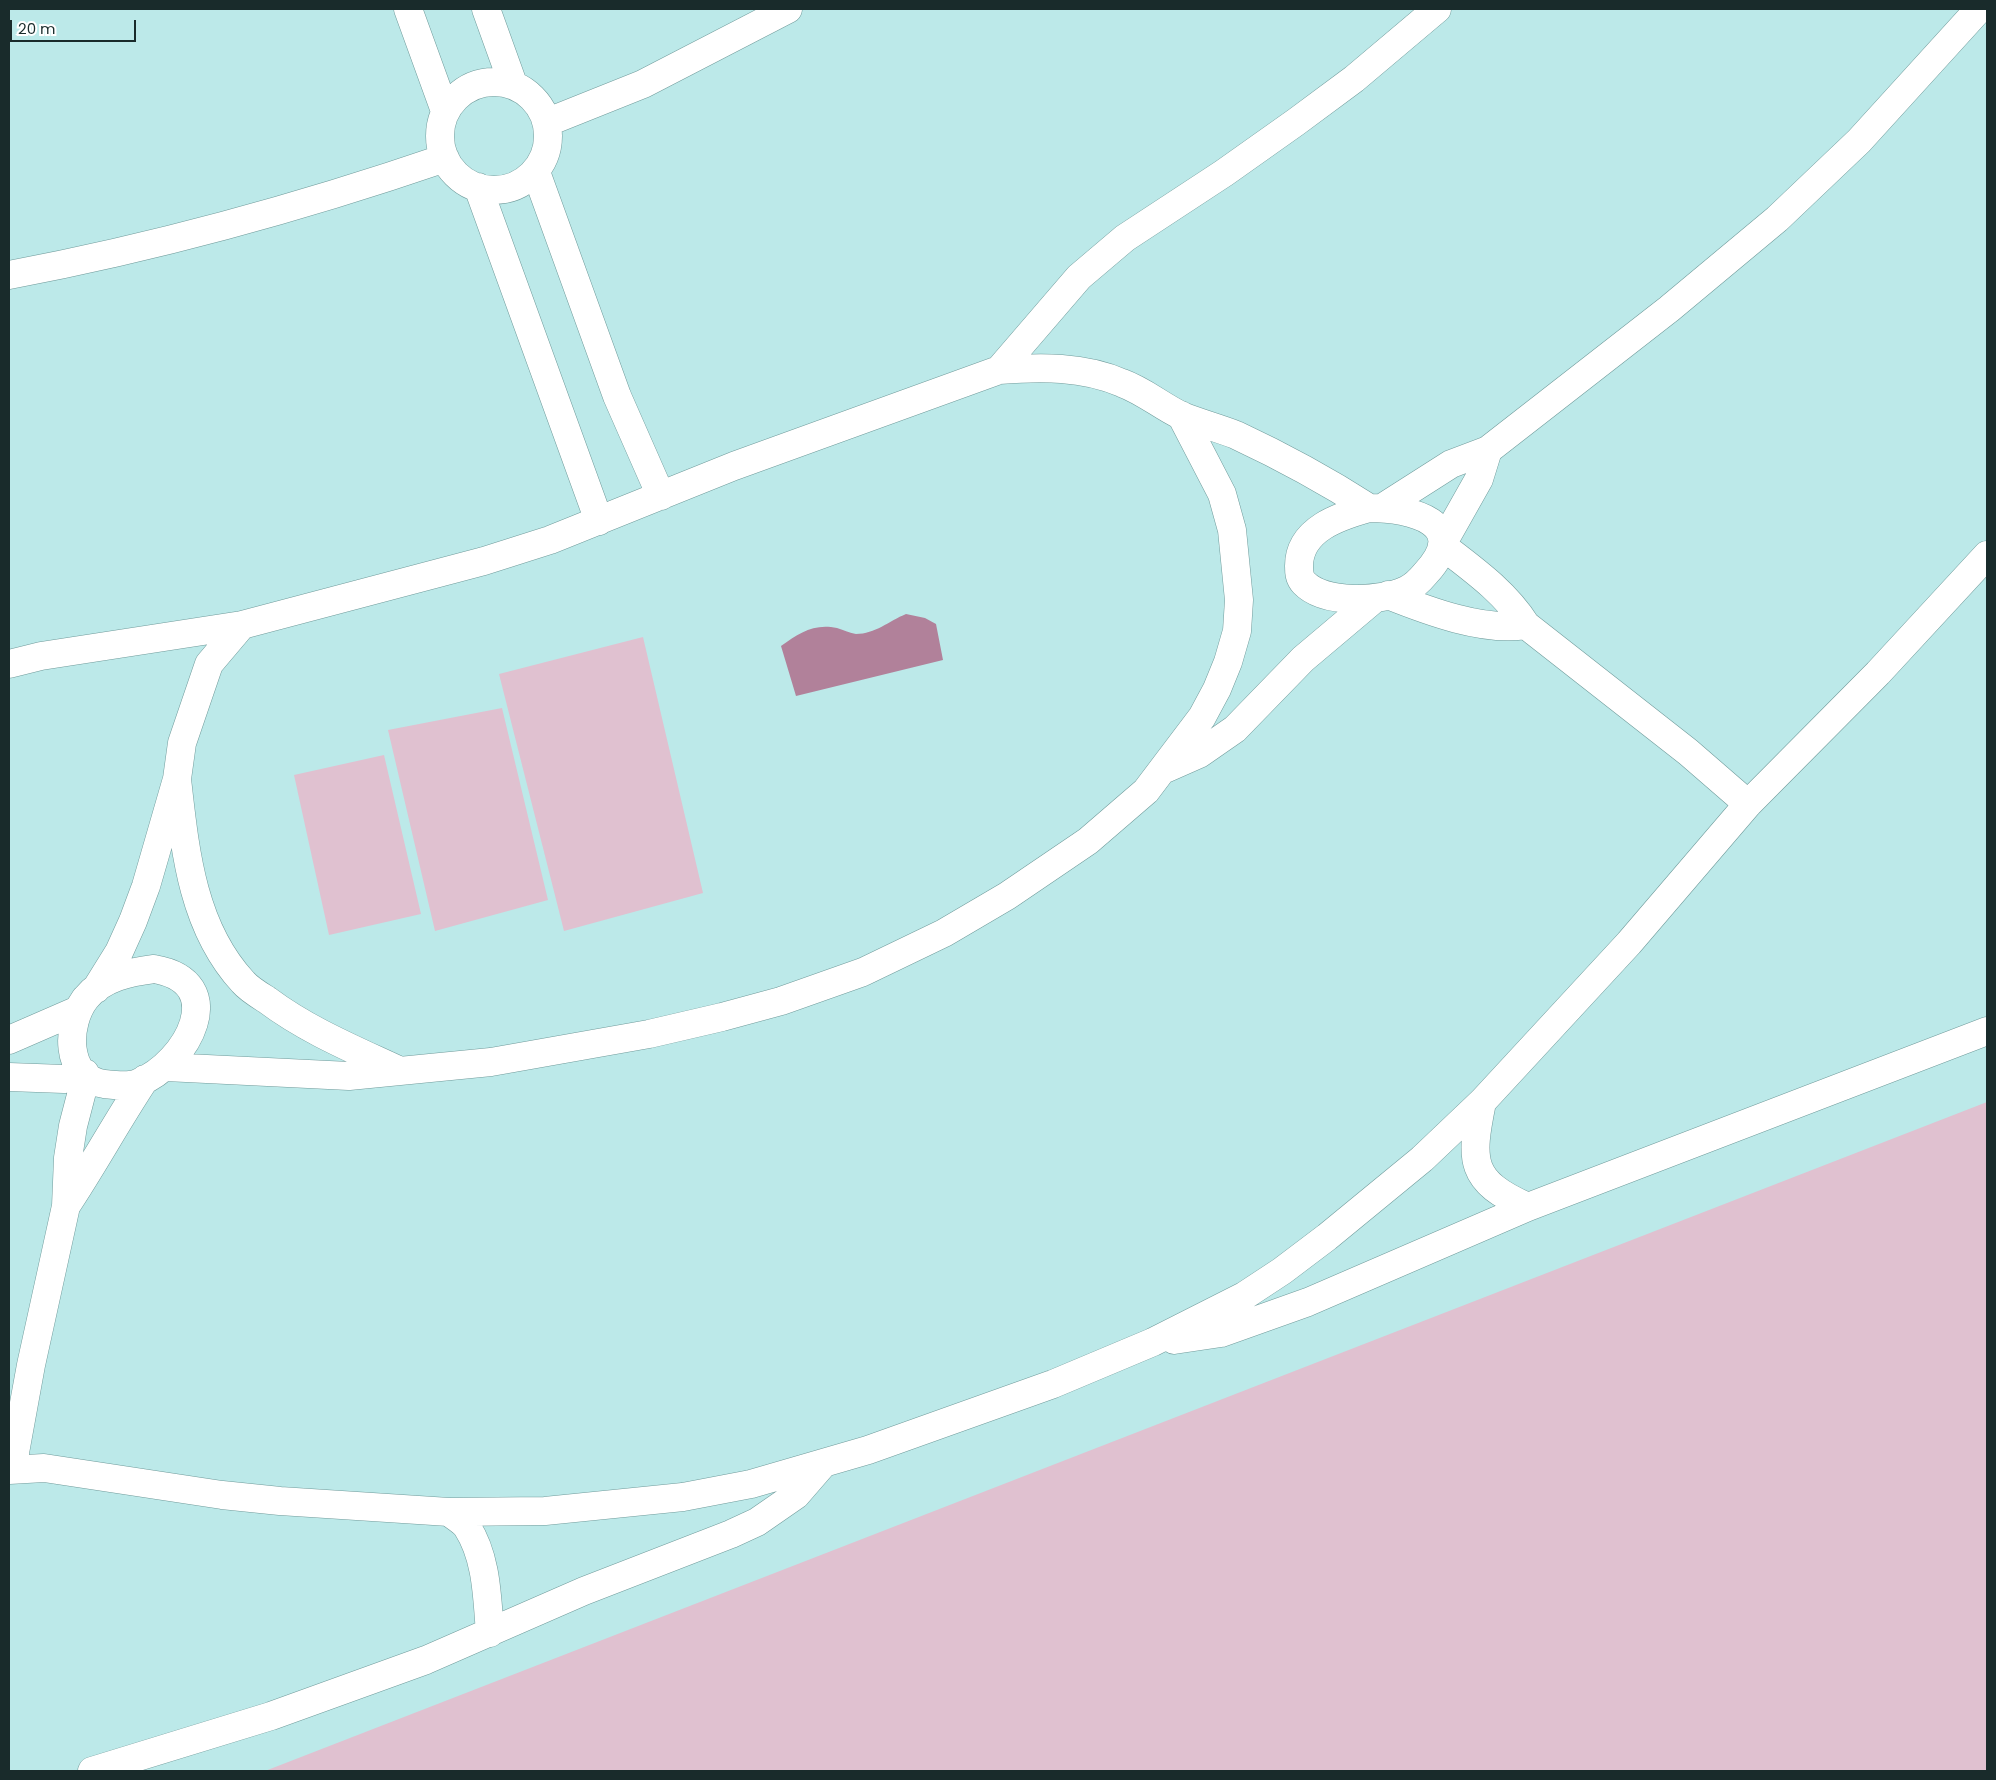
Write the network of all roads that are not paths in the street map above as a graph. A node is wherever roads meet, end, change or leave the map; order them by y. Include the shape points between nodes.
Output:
1 (408, 9) edge
2 (486, 9) edge
3 (788, 9) edge
4 (1438, 9) edge
5 (1979, 9) edge
6 (513, 84) junction
7 (445, 111) junction
8 (548, 122) junction
9 (445, 158) junction
10 (536, 172) junction
11 (478, 186) junction
12 (9, 275) edge
13 (999, 370) junction
14 (1181, 415) junction
15 (1488, 450) junction
16 (661, 496) junction
17 (1376, 508) junction
18 (599, 521) junction
19 (1444, 544) junction
20 (1987, 555) edge
21 (1381, 597) junction
22 (242, 625) junction
23 (1526, 625) junction
24 (9, 664) edge
25 (1162, 771) junction
26 (177, 779) junction
27 (1748, 804) junction
28 (91, 993) junction
29 (1987, 1031) edge
30 (9, 1040) edge
31 (400, 1070) junction
32 (155, 1073) junction
33 (85, 1075) junction
34 (9, 1077) edge
35 (1482, 1102) junction
36 (66, 1206) junction
37 (1528, 1207) junction
38 (1152, 1342) junction
39 (822, 1464) junction
40 (10, 1469) edge
41 (449, 1512) junction
42 (490, 1633) junction
43 (92, 1771) edge

1 - 7 street
2 - 6 street
3 - 8 street via 643,84
4 - 13 street via 1296,122 1125,238 1079,276
5 - 15 street via 1859,141 1777,219 1669,309
6 - 7 street via 487,81 462,91
6 - 8 street via 535,99
7 - 9 street via 439,137
8 - 10 street via 548,148
9 - 11 street via 464,182
9 - 12 street via 351,189 140,248
10 - 11 street via 515,186 497,191
10 - 16 street via 614,387
11 - 18 street
13 - 14 street via 1036,367 1094,374 1122,382
13 - 16 street via 734,466
14 - 17 street via 1243,439
14 - 25 street via 1222,494 1232,530 1239,600 1237,631 1218,690
15 - 17 street via 1451,464
15 - 19 street via 1479,479
16 - 18 street
17 - 19 street via 1414,514 1438,530
17 - 21 street via 1335,519 1306,540 1298,557 1298,573 1303,583 1323,593 1350,599
18 - 22 street via 484,561
19 - 21 street via 1440,556 1423,577 1406,590
19 - 23 street via 1513,605
20 - 27 street via 1878,674
21 - 23 street via 1484,625
21 - 25 street via 1303,659 1235,729 1199,754
22 - 24 street via 40,656
22 - 26 street via 209,664 182,742
23 - 27 street via 1688,752
25 - 31 street via 1120,815 1048,869 944,933 863,972 781,1001 649,1034 491,1062
26 - 28 street via 133,921 119,952
26 - 31 street via 185,848 196,900 215,943 243,982 321,1035
27 - 35 street via 1629,943
28 - 30 street via 78,1010
28 - 32 street via 121,975 154,969 183,979 191,989 196,1006 189,1040
28 - 33 street via 74,1020 71,1039 73,1056
29 - 37 street
31 - 32 street via 349,1076
32 - 33 street via 137,1084 120,1085 93,1081
32 - 36 street via 120,1116
33 - 34 street via 64,1079
33 - 36 street via 68,1158
35 - 37 street via 1475,1135 1474,1151 1478,1165 1489,1186 1502,1196
35 - 38 street via 1422,1159 1282,1271 1244,1296
36 - 40 street
37 - 38 street via 1308,1302 1221,1333
38 - 39 street via 1053,1384
39 - 41 street via 751,1484 683,1497 545,1511
39 - 42 street via 796,1495 757,1522
40 - 41 street via 44,1468 280,1502
41 - 42 street via 466,1526 481,1560
42 - 43 street via 426,1660 271,1716

